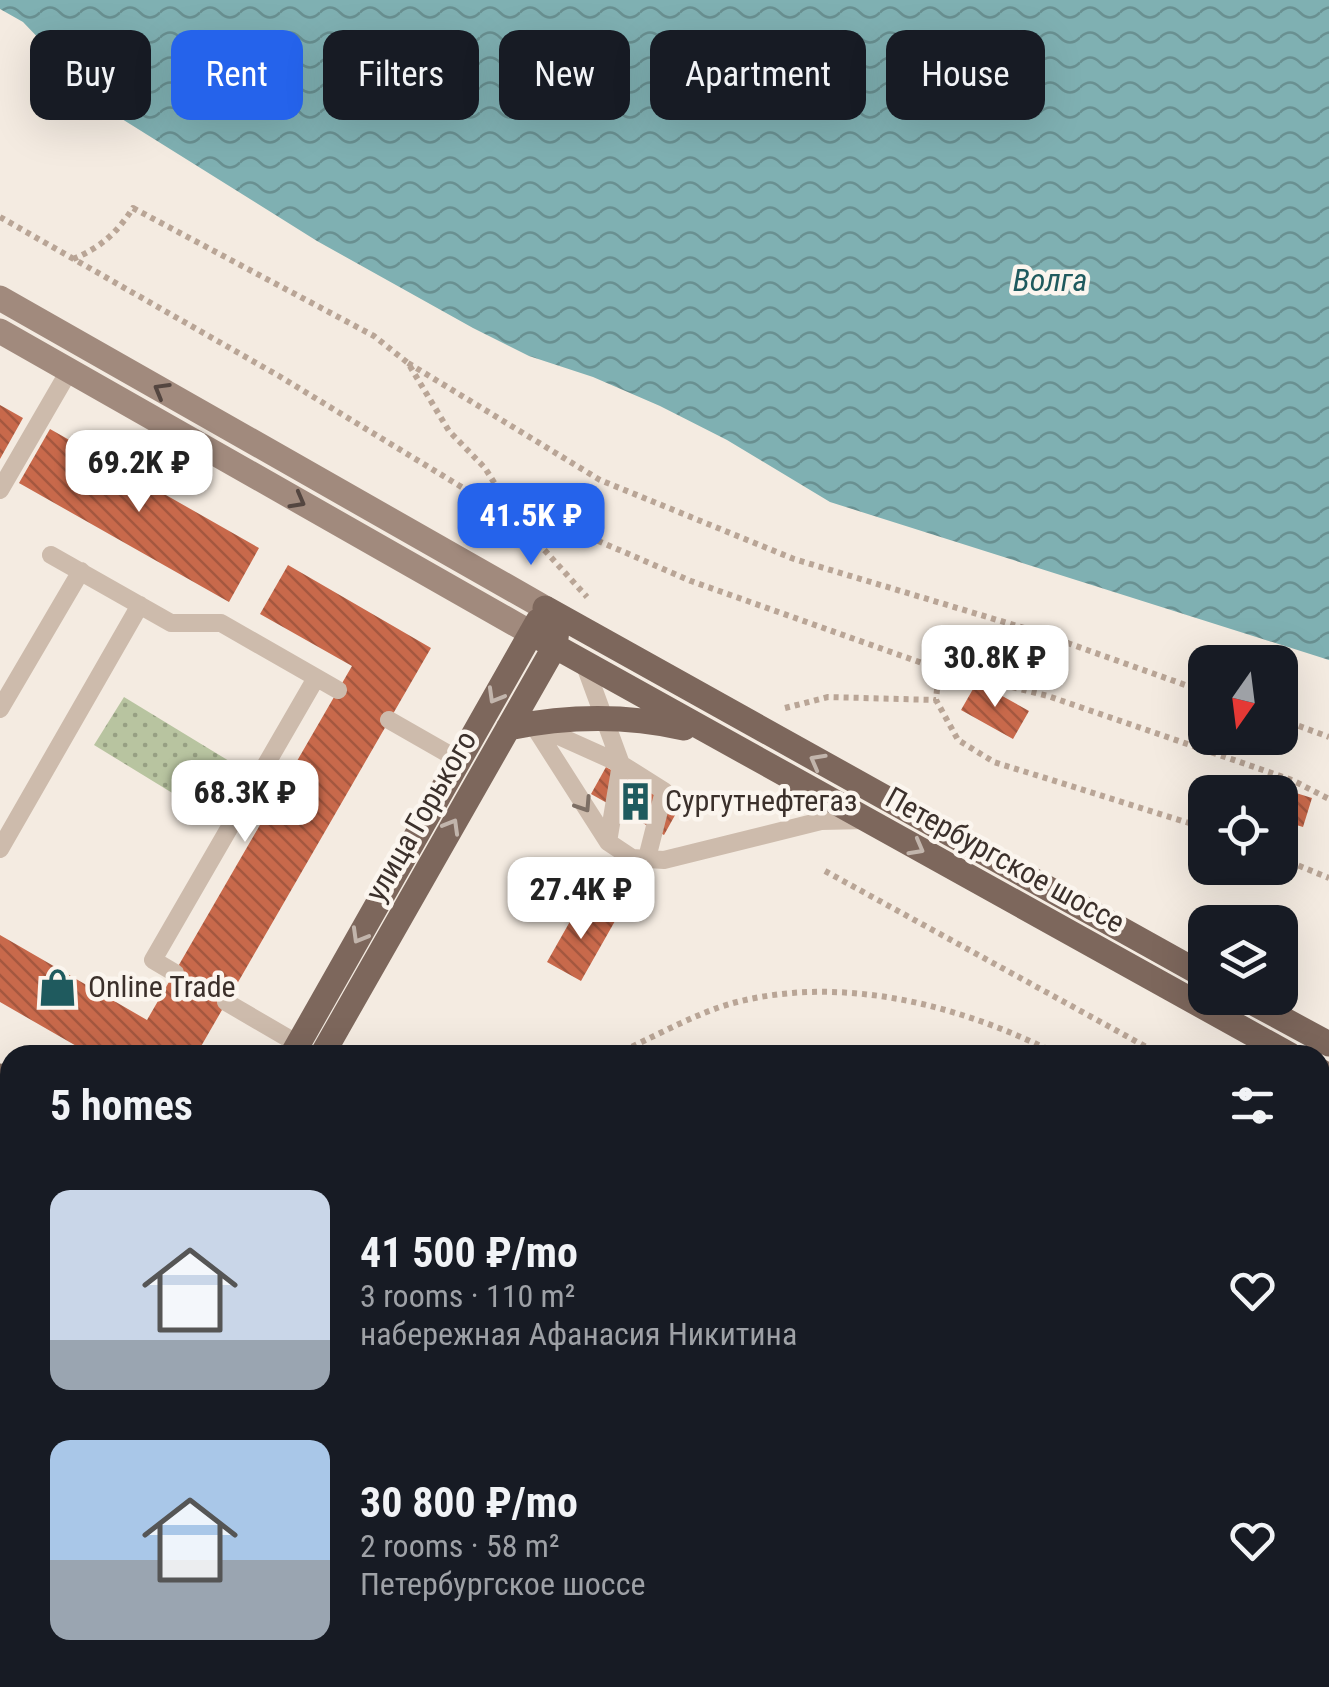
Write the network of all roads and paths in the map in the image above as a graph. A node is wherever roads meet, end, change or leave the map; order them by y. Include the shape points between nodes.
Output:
1 (0, 218) edge
2 (72, 259) junction
3 (0, 298) edge
4 (0, 332) edge
5 (408, 363) junction
6 (69, 371) junction
7 (0, 490) edge
8 (506, 500) junction
9 (519, 522) junction
10 (51, 554) dead end
11 (80, 571) junction
12 (588, 598) dead end
13 (140, 606) junction
14 (545, 608) junction
15 (531, 633) junction
16 (555, 646) junction
17 (584, 662) junction
18 (939, 668) junction
19 (316, 678) junction
20 (1188, 686) edge
21 (338, 690) dead end
22 (936, 700) junction
23 (785, 708) dead end
24 (0, 710) edge
25 (604, 719) junction
26 (390, 720) dead end
27 (520, 726) junction
28 (1298, 726) edge
29 (709, 734) junction
30 (1329, 737) edge
31 (459, 760) junction
32 (621, 764) junction
33 (1329, 799) edge
34 (866, 820) junction
35 (1188, 823) edge
36 (608, 842) junction
37 (0, 849) edge
38 (647, 858) junction
39 (1298, 865) edge
40 (825, 871) dead end
41 (1329, 878) edge
42 (1188, 967) edge
43 (175, 973) dead end
44 (226, 1002) dead end
45 (1275, 1015) edge
46 (1329, 1044) edge
47 (288, 1045) edge
48 (298, 1045) edge
49 (328, 1045) edge
50 (637, 1045) edge
51 (1039, 1045) edge
52 (1143, 1045) edge
53 (1272, 1045) edge

1 - 2 path
2 - 5 path via 118,231 132,208 374,336
2 - 9 path
14 -> 3 main road
4 - 6 main road
5 - 8 path via 449,431
5 - 20 path via 600,480 794,559 1034,631
6 - 7 lane
6 -> 15 main road
8 - 9 path
8 - 18 path via 691,582
9 - 12 path
10 - 11 lane
11 - 13 lane
11 - 24 lane
13 - 19 lane via 170,623 221,623
13 - 37 lane
14 - 15 main road
14 - 16 main road via 558,628
42 -> 14 main road, Петербургское шоссе
15 - 16 main road, Петербургское шоссе
15 -> 31 main road
16 - 17 main road, Петербургское шоссе
16 - 27 main road, улица Горького
17 - 25 lane
17 - 29 main road, Петербургское шоссе
18 - 22 path
18 - 33 path via 1048,696 1292,780
19 - 21 lane
19 - 43 lane via 153,960
22 - 23 path via 828,697
22 - 35 path via 958,740 994,762
25 - 27 main road
25 - 29 main road
25 - 32 lane
26 - 31 lane
27 - 32 lane
27 -> 36 lane
49 -> 27 main road, улица Горького
28 - 30 path
29 - 34 main road, Петербургское шоссе
31 -> 48 main road
32 - 36 lane
32 - 38 lane via 664,791
34 - 38 lane via 820,821 664,860
34 -> 53 main road, Петербургское шоссе
36 - 38 lane via 632,858
39 - 41 path
40 - 52 path
44 - 47 lane
45 - 46 main road
50 - 51 path via 732,1004 817,991 923,1002

